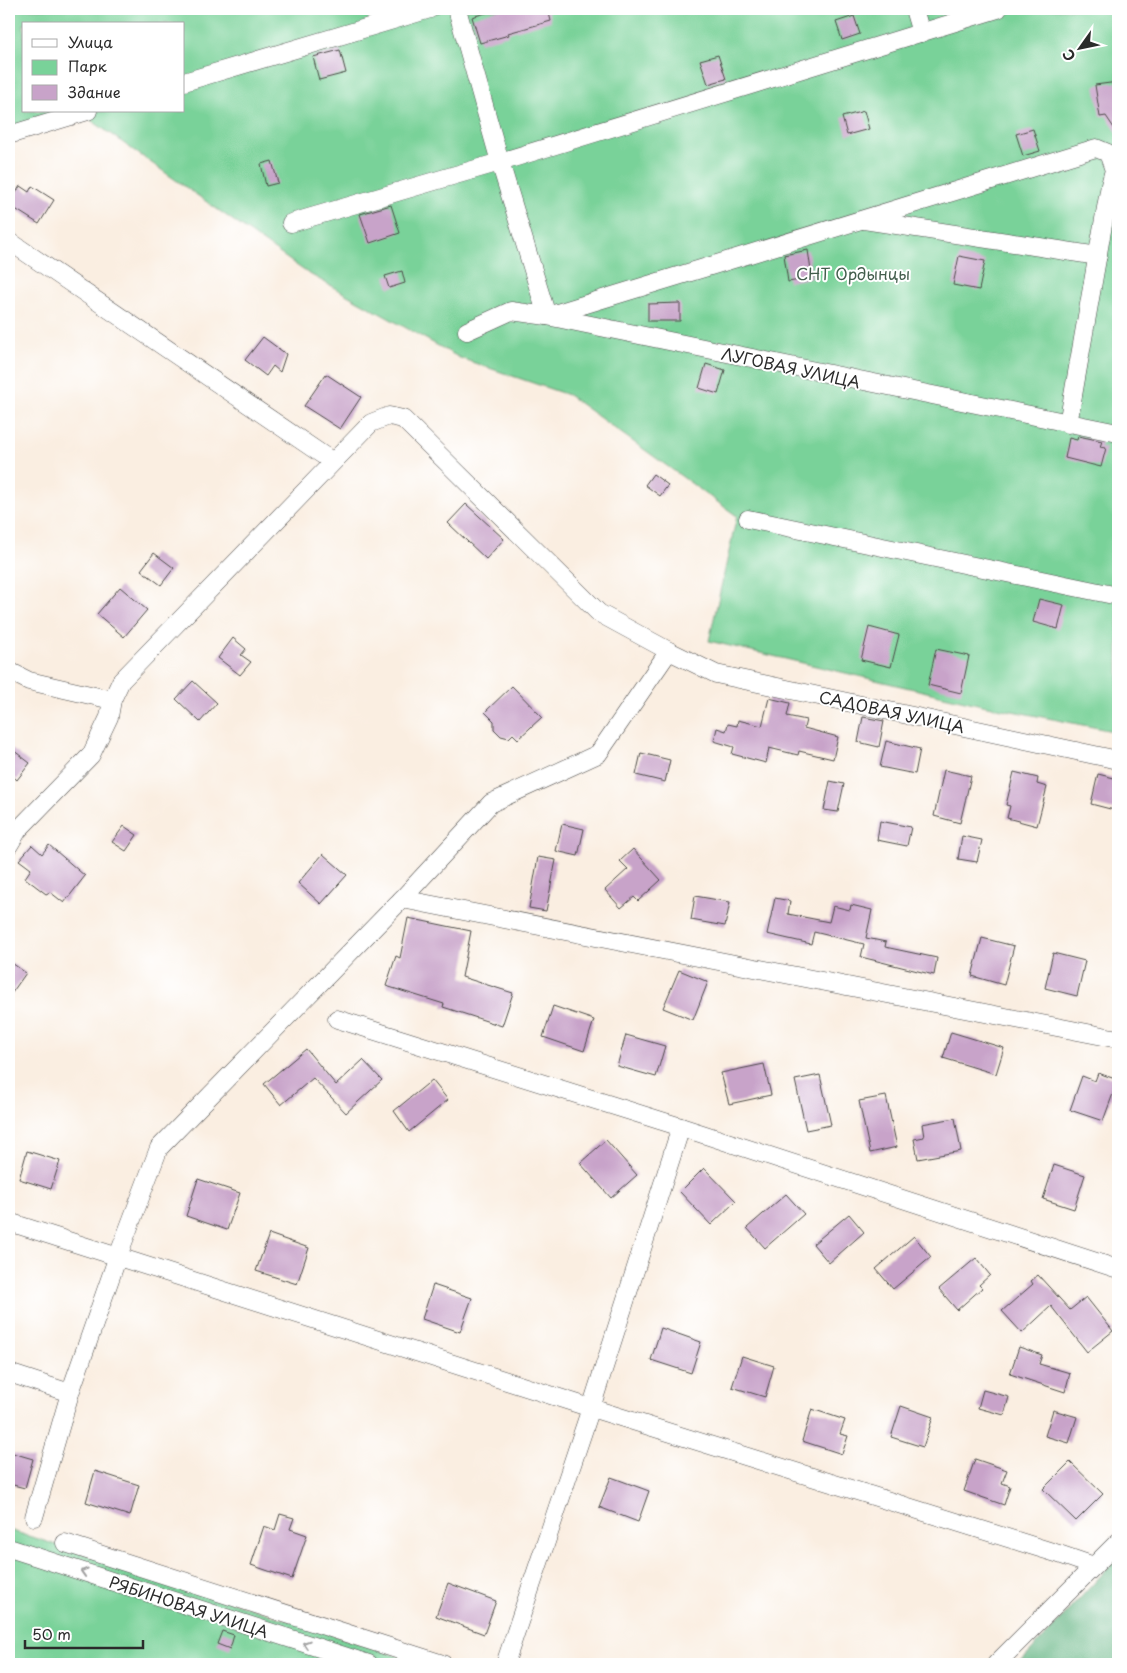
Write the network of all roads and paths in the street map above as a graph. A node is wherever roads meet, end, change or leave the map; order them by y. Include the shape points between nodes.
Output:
1 (430, 9) edge
2 (457, 9) edge
3 (914, 9) edge
4 (998, 9) edge
5 (921, 33) junction
6 (185, 82) edge
7 (85, 112) edge
8 (9, 135) edge
9 (500, 162) junction
10 (859, 220) junction
11 (291, 223) dead end
12 (9, 241) edge
13 (1098, 256) junction
14 (547, 316) junction
15 (467, 331) dead end
16 (1068, 424) junction
17 (1118, 433) edge
18 (333, 462) junction
19 (748, 519) dead end
20 (1118, 596) edge
21 (669, 651) junction
22 (9, 671) edge
23 (112, 700) junction
24 (1118, 760) edge
25 (9, 845) edge
26 (402, 899) junction
27 (337, 1020) dead end
28 (1118, 1039) edge
29 (681, 1127) junction
30 (9, 1222) edge
31 (118, 1256) junction
32 (1118, 1268) edge
33 (9, 1373) edge
34 (70, 1393) junction
35 (591, 1408) junction
36 (34, 1517) dead end
37 (1118, 1542) edge
38 (65, 1543) dead end
39 (9, 1548) edge
40 (1094, 1566) junction
41 (369, 1664) edge
42 (443, 1664) edge
43 (505, 1664) edge
44 (996, 1664) edge

1 - 6 street
2 - 9 street
3 - 5 street
4 - 5 street
5 - 9 street
7 - 8 street
9 - 11 street
9 - 14 street
10 - 13 street
10 - 13 street via 1096,148 1108,153 1114,170
10 - 14 street
12 - 18 street
13 - 16 street
14 - 15 street, ЛУГОВАЯ УЛИЦА via 511,311
14 - 16 street, ЛУГОВАЯ УЛИЦА
16 - 17 street, ЛУГОВАЯ УЛИЦА
18 - 21 street, САДОВАЯ УЛИЦА via 372,423 389,416 402,419 599,613
18 - 23 street, САДОВАЯ УЛИЦА via 121,680
19 - 20 street
21 - 24 street, САДОВАЯ УЛИЦА via 716,674
21 - 26 street via 598,754 491,803
22 - 23 street via 29,681
23 - 25 street, САДОВАЯ УЛИЦА via 109,717 91,756 18,830
26 - 28 street
26 - 31 street via 159,1148
27 - 29 street
29 - 32 street
29 - 35 street
30 - 31 street
31 - 34 street
31 - 35 street
33 - 34 street
34 - 36 street
35 - 40 street
35 - 43 street
37 - 40 street
38 - 42 street
41 -> 39 street, РЯБИНОВАЯ УЛИЦА
40 - 44 street

